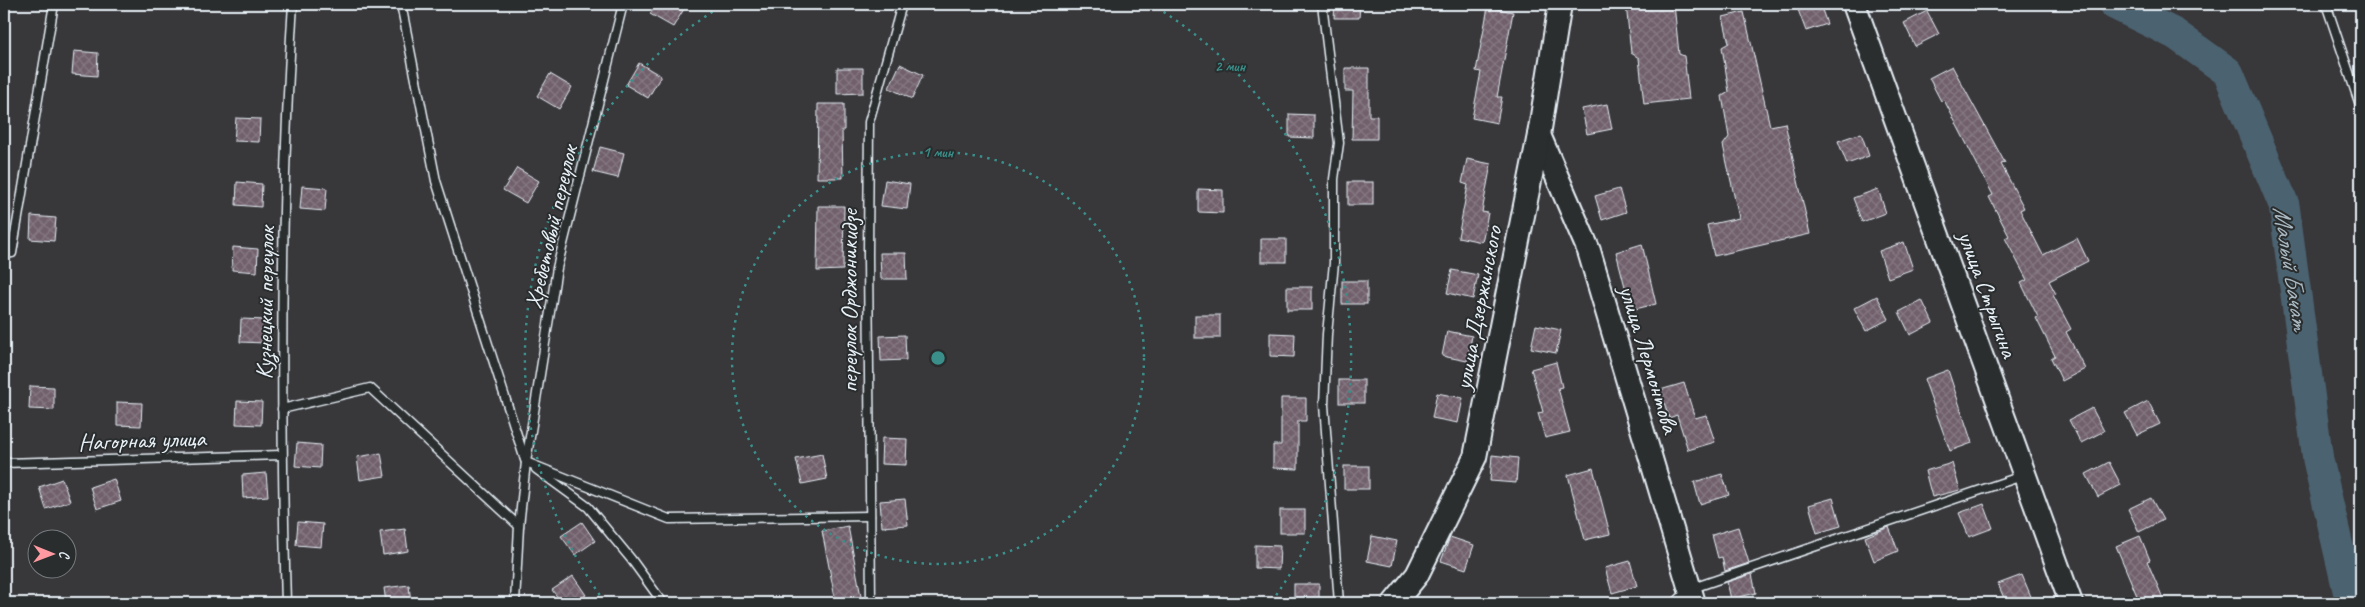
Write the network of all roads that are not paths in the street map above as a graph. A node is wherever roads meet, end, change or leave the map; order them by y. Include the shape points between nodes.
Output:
1 (54, 4) edge
2 (293, 4) edge
3 (401, 4) edge
4 (623, 4) edge
5 (902, 4) edge
6 (1322, 4) edge
7 (1560, 4) edge
8 (1854, 4) edge
9 (2326, 4) edge
10 (2361, 108) edge
11 (1539, 135) junction
12 (4, 254) edge
13 (282, 409) junction
14 (282, 455) junction
15 (526, 462) junction
16 (4, 463) edge
17 (2026, 474) junction
18 (870, 516) junction
19 (519, 526) junction
20 (1686, 599) edge
21 (286, 603) edge
22 (515, 603) edge
23 (663, 603) edge
24 (871, 603) edge
25 (1339, 603) edge
26 (1394, 603) edge
27 (2071, 603) edge

1 - 12 lane via 12,253
2 - 13 lane, Кузнецкий переулок via 287,95
3 - 15 lane via 436,181
4 - 15 lane, Хребетовый переулок via 557,268
5 - 18 lane, переулок Орджоникидзе via 869,122
6 - 25 lane via 1340,143 1334,179 1334,263 1324,405
7 - 11 street, улица Дзержинского
8 - 17 street, улица Стрыгина
9 - 10 lane
11 - 20 street, улица Лермонтова via 1589,250
11 - 26 street, улица Дзержинского via 1475,457 1417,575
13 - 14 lane, Кузнецкий переулок
13 - 19 lane via 370,388
14 - 16 lane, Нагорная улица
14 - 21 lane, Кузнецкий переулок
15 - 18 lane via 669,519
15 - 19 lane, Хребетовый переулок
15 - 23 lane via 588,507
17 - 20 lane
17 - 27 street, улица Стрыгина
18 - 24 lane, переулок Орджоникидзе
19 - 22 lane, Хребетовый переулок

